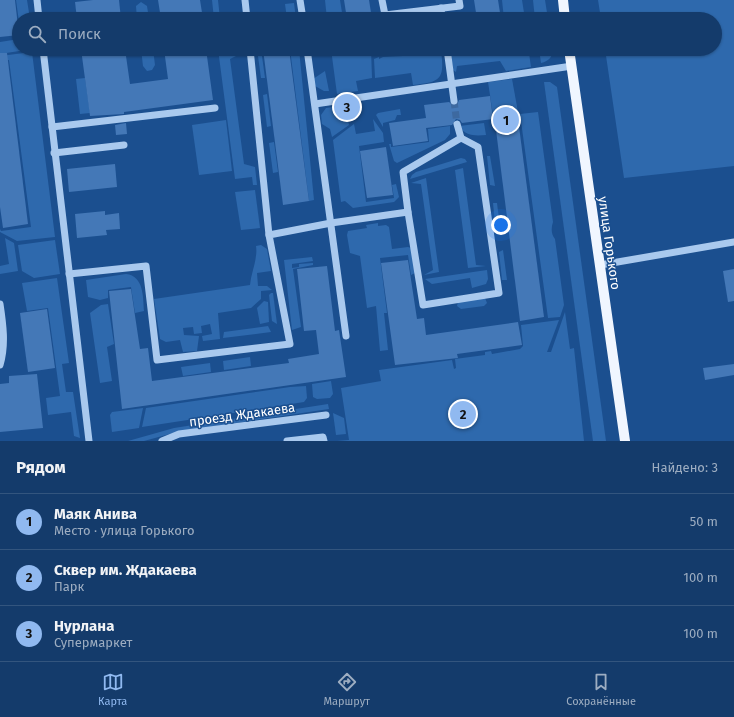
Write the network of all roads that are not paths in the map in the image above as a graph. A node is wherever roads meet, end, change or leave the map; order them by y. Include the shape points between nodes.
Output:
1 (37, 0) edge
2 (245, 0) edge
3 (300, 0) edge
4 (382, 0) edge
5 (459, 0) edge
6 (563, 0) edge
7 (441, 8) junction
8 (38, 12) edge
9 (246, 12) edge
10 (302, 12) edge
11 (384, 12) edge
12 (409, 12) edge
13 (441, 12) edge
14 (564, 12) edge
15 (44, 56) edge
16 (251, 56) edge
17 (308, 56) edge
18 (448, 56) edge
19 (570, 56) edge
20 (572, 66) junction
21 (452, 84) junction
22 (454, 101) tunnel mouth
23 (315, 104) junction
24 (215, 108) dead end
25 (457, 124) tunnel mouth
26 (52, 127) junction
27 (460, 138) junction
28 (124, 145) dead end
29 (54, 154) junction
30 (408, 212) junction
31 (331, 223) junction
32 (269, 235) junction
33 (734, 242) edge
34 (600, 265) junction
35 (69, 274) junction
36 (0, 304) edge
37 (346, 336) dead end
38 (0, 365) edge
39 (326, 415) dead end
40 (89, 441) edge
41 (162, 441) edge
42 (287, 441) edge
43 (324, 441) edge
44 (625, 441) edge

1 - 8 street
2 - 9 street
3 - 10 street
4 - 11 street
5 - 7 street via 460,6
6 - 14 main road
7 - 12 street
7 - 13 street
15 - 26 street
16 - 32 street
17 - 23 street
18 - 21 street
19 - 20 main road, улица Горького
20 - 21 street
20 - 34 main road, улица Горького
21 - 22 street
21 - 23 street
23 - 31 street
24 - 26 street
25 - 27 street
26 - 29 street
27 - 30 street via 403,172
27 - 30 street via 478,146 499,293 423,305
28 - 29 street
29 - 35 street
30 - 31 street
31 - 32 street
31 - 37 street
32 - 35 street via 290,344 157,360 146,266
33 - 34 street
34 - 44 main road, улица Горького
35 - 40 street
36 - 38 street via 4,353
39 - 41 street, проезд Ждакаева via 179,434
42 - 43 street via 323,436

